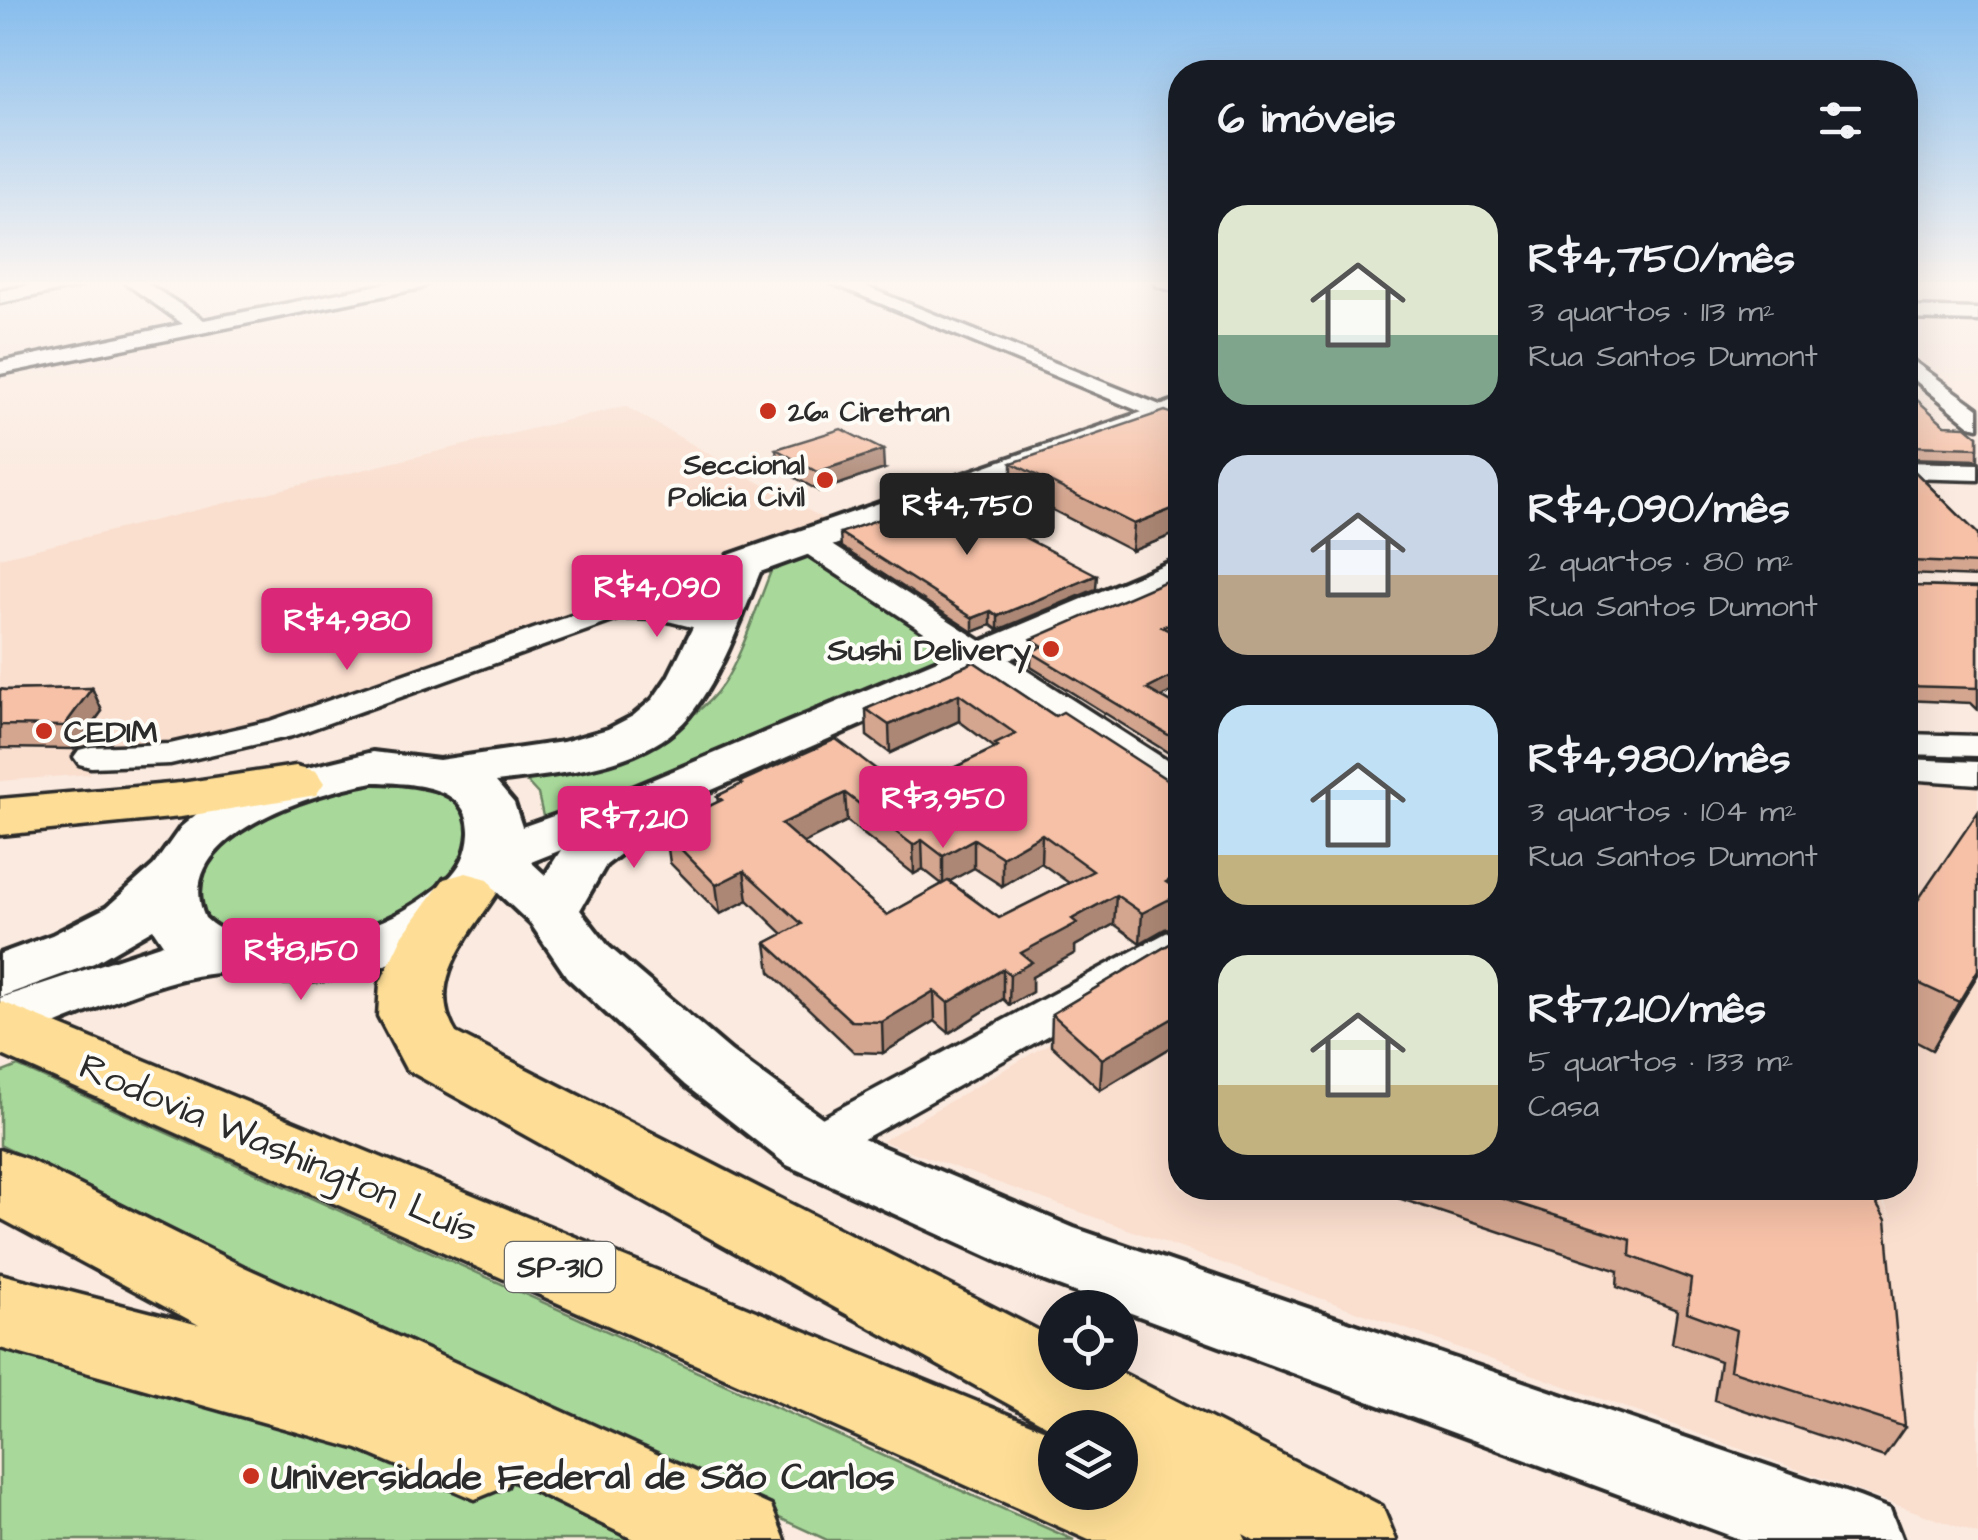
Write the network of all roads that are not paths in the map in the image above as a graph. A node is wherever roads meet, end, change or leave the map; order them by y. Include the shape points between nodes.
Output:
1 (71, 354) edge
2 (1021, 354) edge
3 (0, 368) edge
4 (1918, 371) edge
5 (1918, 383) edge
6 (1936, 384) junction
7 (1978, 385) edge
8 (1168, 412) edge
9 (1168, 416) edge
10 (1978, 420) edge
11 (1918, 470) edge
12 (1978, 472) edge
13 (806, 541) junction
14 (743, 564) junction
15 (1168, 575) edge
16 (604, 613) junction
17 (716, 624) junction
18 (984, 657) junction
19 (1918, 744) edge
20 (1978, 746) edge
21 (90, 757) dead end
22 (1918, 770) edge
23 (1978, 772) edge
24 (442, 774) junction
25 (1168, 776) edge
26 (296, 783) junction
27 (648, 800) junction
28 (0, 817) edge
29 (479, 875) junction
30 (175, 876) junction
31 (551, 911) junction
32 (1168, 950) edge
33 (217, 953) junction
34 (0, 976) edge
35 (22, 1035) edge
36 (812, 1146) junction
37 (0, 1181) edge
38 (0, 1311) edge
39 (1038, 1472) edge
40 (1129, 1510) edge
41 (677, 1540) edge
42 (737, 1540) edge
43 (1198, 1540) edge
44 (1348, 1540) edge
45 (1859, 1540) edge

1 - 3 street
2 - 8 street
4 - 6 street
5 - 6 street
6 - 7 street
6 - 10 street
9 - 13 street
11 - 12 street
13 - 14 street
13 - 18 street
14 - 16 street
14 - 17 street
15 - 18 street
16 - 17 street via 660,610
16 - 21 street via 280,729 170,754
17 - 24 street via 669,710 645,727 579,752
18 - 25 street
18 - 27 street
19 - 20 street
22 - 23 street
24 - 26 street via 374,768
24 - 29 street via 471,787 490,806 498,830
26 - 28 highway
26 - 30 street via 219,823
27 - 29 street
27 - 31 street via 641,815 586,854
29 - 31 street
29 - 33 street via 426,922 392,938 318,960 264,962
29 - 44 highway via 411,986 412,1016 432,1051
30 - 33 street via 171,907 186,934
30 - 34 street via 127,920
31 - 36 street via 588,962 708,1068
32 - 36 street
33 - 35 street via 160,965
35 - 39 highway, Rodovia Washington Luís / SP-310
36 - 45 street via 1052,1252
37 - 42 highway via 215,1293
38 - 41 highway via 367,1410
40 - 43 highway

